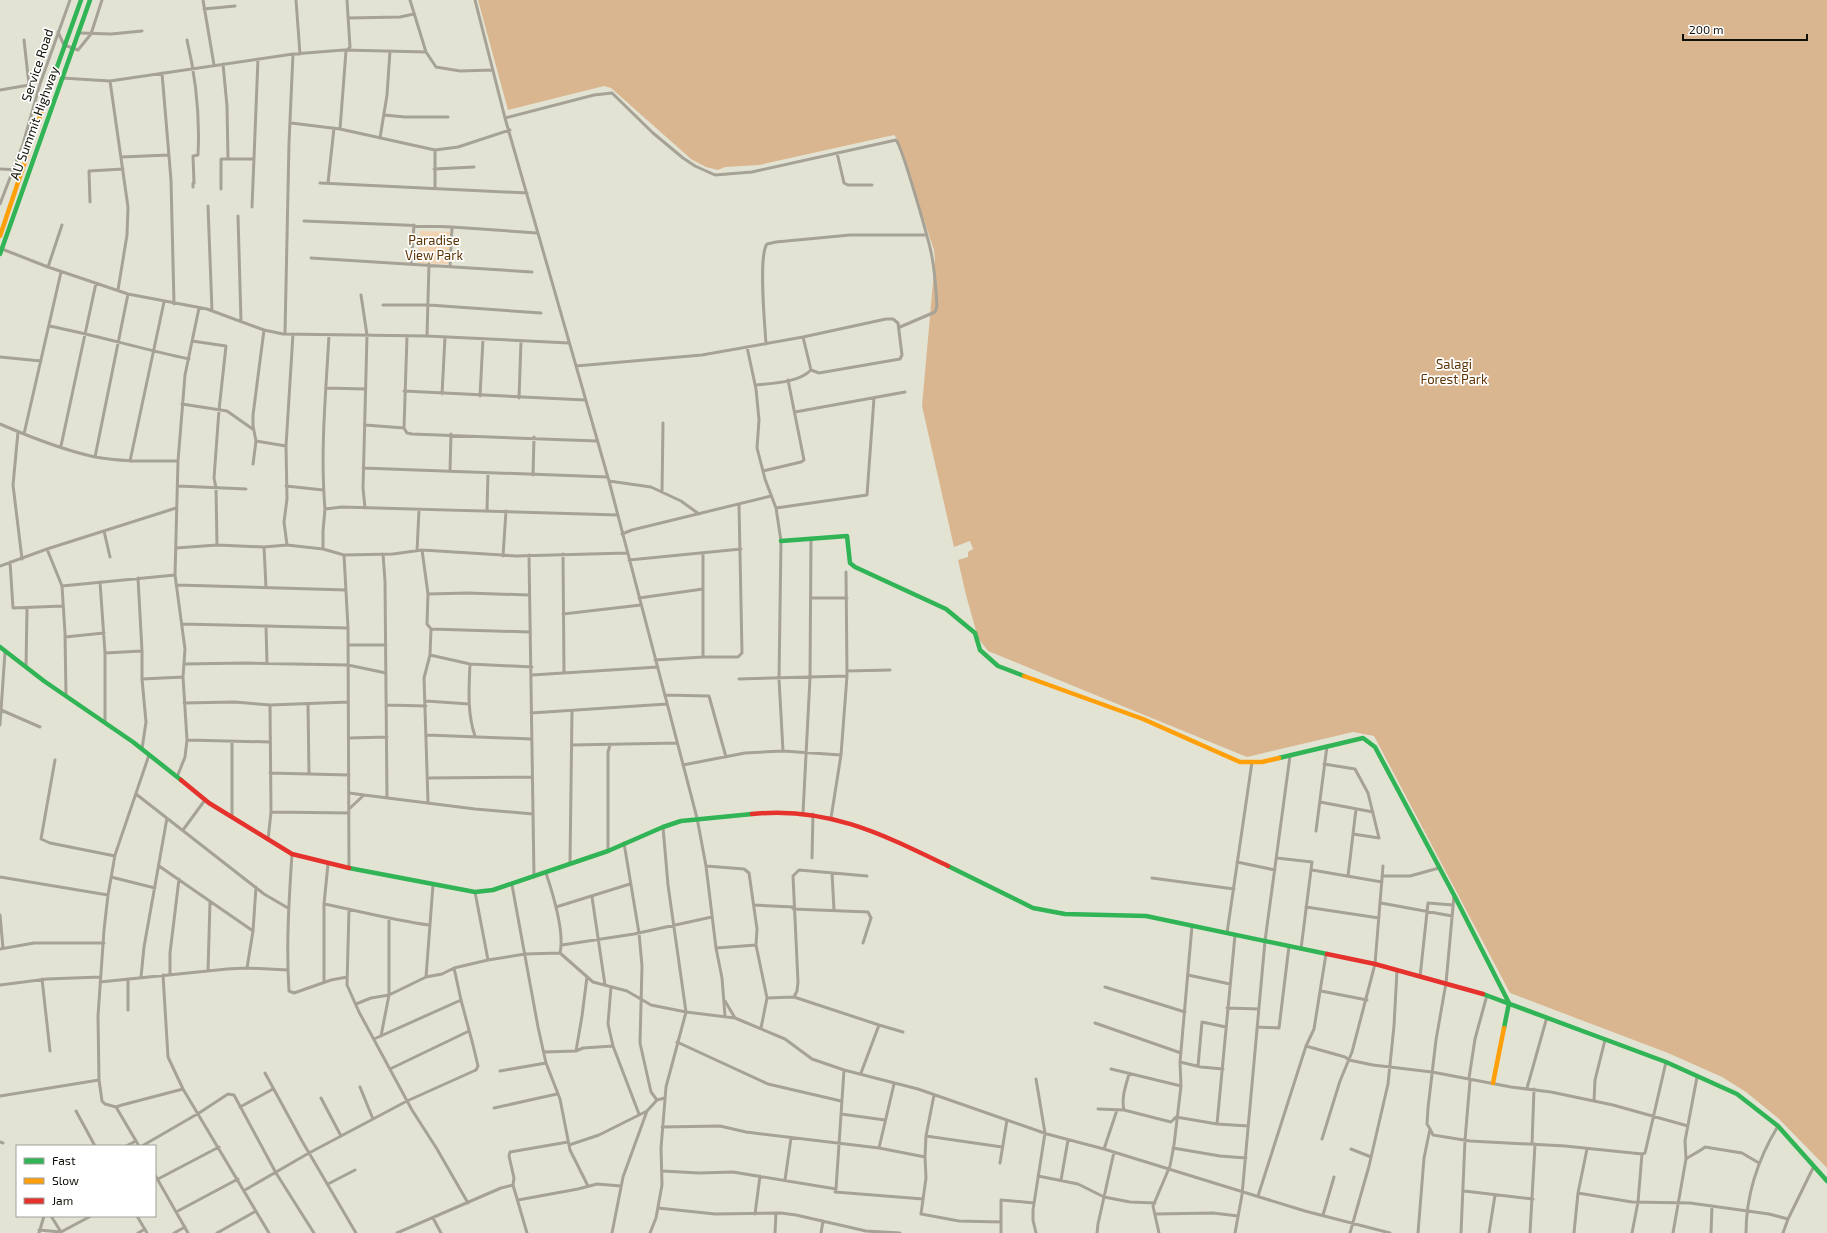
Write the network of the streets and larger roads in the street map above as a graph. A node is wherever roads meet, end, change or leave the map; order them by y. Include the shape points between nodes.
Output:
1 (70, 0) edge
2 (81, 0) edge
3 (90, 0) edge
4 (102, 0) edge
5 (203, 0) edge
6 (296, 0) edge
7 (347, 0) edge
8 (410, 0) edge
9 (475, 0) edge
10 (235, 6) dead end
11 (204, 9) junction
12 (414, 14) junction
13 (348, 18) junction
14 (142, 31) dead end
15 (58, 32) junction
16 (80, 33) junction
17 (92, 34) junction
18 (24, 40) dead end
19 (187, 40) dead end
20 (64, 45) junction
21 (74, 48) junction
22 (348, 50) junction
23 (390, 51) junction
24 (426, 52) junction
25 (293, 54) junction
26 (300, 54) junction
27 (258, 59) junction
28 (223, 64) junction
29 (214, 65) junction
30 (193, 68) junction
31 (493, 70) junction
32 (162, 73) junction
33 (62, 78) junction
34 (110, 80) junction
35 (0, 90) edge
36 (384, 115) junction
37 (448, 117) dead end
38 (505, 118) junction
39 (291, 123) junction
40 (334, 128) junction
41 (340, 129) junction
42 (510, 130) junction
43 (380, 138) junction
44 (435, 150) junction
45 (836, 153) junction
46 (169, 155) junction
47 (121, 157) junction
48 (228, 159) junction
49 (254, 159) junction
50 (474, 167) dead end
51 (0, 168) edge
52 (12, 169) junction
53 (123, 169) junction
54 (434, 169) junction
55 (23, 170) junction
56 (320, 183) dead end
57 (328, 184) junction
58 (872, 185) dead end
59 (192, 187) dead end
60 (435, 188) junction
61 (221, 189) dead end
62 (527, 192) junction
63 (90, 202) dead end
64 (0, 204) edge
65 (208, 206) dead end
66 (252, 207) dead end
67 (238, 216) dead end
68 (304, 221) dead end
69 (62, 225) dead end
70 (414, 226) junction
71 (452, 227) junction
72 (537, 233) junction
73 (926, 235) junction
74 (0, 236) edge
75 (1, 251) edge
76 (311, 258) dead end
77 (410, 264) junction
78 (429, 264) junction
79 (450, 266) junction
80 (48, 267) junction
81 (61, 272) junction
82 (532, 272) dead end
83 (96, 283) junction
84 (118, 290) junction
85 (128, 294) junction
86 (361, 294) dead end
87 (164, 302) junction
88 (174, 304) junction
89 (383, 305) dead end
90 (429, 305) junction
91 (199, 308) junction
92 (212, 311) junction
93 (541, 314) dead end
94 (241, 321) junction
95 (49, 326) junction
96 (900, 327) junction
97 (264, 330) junction
98 (85, 333) junction
99 (285, 333) junction
100 (293, 334) junction
101 (329, 335) junction
102 (367, 335) junction
103 (406, 336) junction
104 (428, 336) junction
105 (445, 337) junction
106 (803, 337) junction
107 (483, 339) junction
108 (521, 340) junction
109 (192, 341) junction
110 (118, 342) junction
111 (569, 343) junction
112 (766, 344) junction
113 (747, 347) junction
114 (153, 352) junction
115 (0, 357) edge
116 (189, 359) junction
117 (41, 361) junction
118 (576, 366) junction
119 (811, 370) junction
120 (788, 380) junction
121 (755, 385) junction
122 (326, 388) junction
123 (365, 389) junction
124 (404, 391) junction
125 (905, 392) dead end
126 (442, 394) junction
127 (480, 396) junction
128 (519, 398) junction
129 (874, 398) junction
130 (585, 400) junction
131 (182, 404) junction
132 (219, 410) junction
133 (795, 412) junction
134 (663, 423) dead end
135 (0, 424) edge
136 (365, 425) junction
137 (404, 428) junction
138 (255, 431) junction
139 (18, 432) junction
140 (24, 434) junction
141 (451, 434) junction
142 (534, 437) junction
143 (597, 440) junction
144 (256, 441) junction
145 (61, 446) junction
146 (286, 446) junction
147 (95, 457) junction
148 (130, 461) junction
149 (178, 461) junction
150 (253, 464) dead end
151 (364, 468) junction
152 (450, 471) junction
153 (762, 471) junction
154 (488, 473) junction
155 (533, 475) junction
156 (608, 479) junction
157 (178, 486) junction
158 (286, 486) junction
159 (216, 488) junction
160 (246, 489) dead end
161 (323, 490) junction
162 (662, 492) junction
163 (771, 496) junction
164 (739, 504) junction
165 (176, 508) junction
166 (365, 508) junction
167 (776, 508) junction
168 (325, 509) junction
169 (419, 510) junction
170 (487, 511) junction
171 (506, 511) junction
172 (698, 514) junction
173 (618, 515) junction
174 (104, 531) junction
175 (622, 534) junction
176 (811, 539) junction
177 (781, 541) junction
178 (217, 545) junction
179 (287, 546) junction
180 (264, 547) junction
181 (176, 548) junction
182 (47, 549) junction
183 (323, 549) junction
184 (741, 549) junction
185 (422, 550) junction
186 (417, 551) junction
187 (627, 553) junction
188 (704, 553) junction
189 (383, 554) junction
190 (563, 554) junction
191 (344, 555) junction
192 (529, 555) junction
193 (503, 556) junction
194 (110, 557) dead end
195 (22, 558) junction
196 (629, 560) junction
197 (10, 562) junction
198 (0, 566) edge
199 (846, 572) dead end
200 (175, 575) junction
201 (138, 578) junction
202 (100, 582) junction
203 (177, 585) junction
204 (62, 586) junction
205 (266, 588) junction
206 (703, 589) junction
207 (346, 590) junction
208 (428, 594) junction
209 (529, 595) junction
210 (639, 598) junction
211 (811, 598) junction
212 (847, 598) junction
213 (641, 605) junction
214 (63, 606) junction
215 (27, 609) junction
216 (563, 614) junction
217 (182, 624) junction
218 (266, 626) junction
219 (348, 628) junction
220 (431, 629) junction
221 (530, 632) junction
222 (104, 633) junction
223 (65, 637) junction
224 (348, 645) junction
225 (386, 645) junction
226 (0, 647) edge
227 (142, 651) junction
228 (5, 652) junction
229 (105, 653) junction
230 (430, 655) junction
231 (703, 657) junction
232 (656, 660) junction
233 (267, 663) junction
234 (184, 664) junction
235 (470, 664) junction
236 (348, 665) junction
237 (26, 667) junction
238 (532, 668) junction
239 (658, 668) junction
240 (890, 670) dead end
241 (847, 672) junction
242 (386, 673) junction
243 (564, 673) junction
244 (532, 675) junction
245 (847, 676) junction
246 (183, 677) junction
247 (810, 678) junction
248 (142, 679) junction
249 (739, 679) dead end
250 (779, 679) junction
251 (66, 695) junction
252 (665, 695) junction
253 (348, 702) junction
254 (184, 703) junction
255 (308, 704) junction
256 (426, 704) junction
257 (469, 704) junction
258 (667, 704) junction
259 (270, 705) junction
260 (386, 705) junction
261 (1, 710) junction
262 (572, 711) junction
263 (531, 713) junction
264 (105, 722) junction
265 (0, 725) edge
266 (40, 727) dead end
267 (427, 735) junction
268 (475, 736) junction
269 (387, 737) junction
270 (349, 738) junction
271 (531, 739) junction
272 (187, 740) junction
273 (232, 741) junction
274 (270, 742) junction
275 (677, 743) junction
276 (572, 745) junction
277 (610, 745) junction
278 (1327, 746) junction
279 (142, 750) junction
280 (783, 751) junction
281 (807, 753) junction
282 (149, 755) junction
283 (841, 755) junction
284 (1290, 756) junction
285 (726, 757) junction
286 (55, 760) dead end
287 (1252, 762) junction
288 (1324, 764) junction
289 (683, 766) junction
290 (270, 773) junction
291 (309, 774) junction
292 (349, 775) junction
293 (177, 777) junction
294 (532, 777) junction
295 (428, 778) junction
296 (349, 793) junction
297 (136, 794) junction
298 (364, 795) junction
299 (388, 798) junction
300 (205, 800) junction
301 (428, 802) junction
302 (1320, 802) junction
303 (1356, 809) junction
304 (349, 811) junction
305 (271, 812) junction
306 (1374, 812) junction
307 (803, 813) junction
308 (533, 814) junction
309 (813, 814) junction
310 (232, 817) junction
311 (167, 818) junction
312 (697, 818) junction
313 (831, 818) junction
314 (663, 827) junction
315 (182, 830) junction
316 (1316, 831) dead end
317 (1353, 834) junction
318 (268, 840) junction
319 (624, 843) junction
320 (608, 850) junction
321 (292, 854) junction
322 (115, 856) junction
323 (812, 858) dead end
324 (1277, 858) junction
325 (1237, 862) junction
326 (328, 864) junction
327 (570, 864) junction
328 (159, 866) junction
329 (706, 866) junction
330 (1383, 866) dead end
331 (349, 868) junction
332 (1439, 868) junction
333 (1275, 870) junction
334 (1312, 870) junction
335 (546, 872) junction
336 (832, 873) junction
337 (867, 876) dead end
338 (1348, 876) junction
339 (1382, 876) junction
340 (0, 877) edge
341 (111, 877) junction
342 (534, 877) junction
343 (1152, 878) dead end
344 (179, 879) junction
345 (1382, 882) junction
346 (630, 884) junction
347 (433, 885) junction
348 (512, 885) junction
349 (155, 888) junction
350 (256, 888) junction
351 (1234, 889) junction
352 (475, 892) junction
353 (108, 895) junction
354 (1454, 895) junction
355 (592, 897) junction
356 (210, 902) junction
357 (1380, 903) junction
358 (324, 904) junction
359 (754, 905) junction
360 (1453, 905) junction
361 (1306, 907) junction
362 (288, 908) junction
363 (556, 908) junction
364 (793, 908) junction
365 (349, 909) junction
366 (834, 910) junction
367 (1426, 912) junction
368 (0, 915) edge
369 (1452, 916) junction
370 (712, 917) junction
371 (389, 918) junction
372 (1379, 918) junction
373 (429, 925) junction
374 (675, 926) junction
375 (1192, 926) junction
376 (253, 931) junction
377 (639, 933) junction
378 (1227, 933) junction
379 (1235, 935) junction
380 (598, 938) junction
381 (1265, 941) junction
382 (104, 943) junction
383 (863, 943) dead end
384 (756, 944) junction
385 (562, 945) junction
386 (1289, 946) junction
387 (716, 948) junction
388 (2, 949) edge
389 (1301, 949) junction
390 (560, 953) junction
391 (525, 954) junction
392 (1326, 954) junction
393 (488, 960) junction
394 (1375, 964) junction
395 (247, 968) junction
396 (454, 968) junction
397 (288, 970) junction
398 (1396, 970) junction
399 (208, 971) junction
400 (163, 975) junction
401 (170, 975) junction
402 (1188, 975) junction
403 (587, 976) junction
404 (100, 977) junction
405 (141, 977) junction
406 (346, 977) junction
407 (426, 977) junction
408 (1420, 977) junction
409 (42, 979) junction
410 (128, 979) junction
411 (100, 982) junction
412 (324, 982) junction
413 (1230, 984) junction
414 (1446, 984) junction
415 (0, 985) edge
416 (605, 985) junction
417 (611, 987) junction
418 (1105, 987) dead end
419 (1321, 991) junction
420 (389, 995) junction
421 (1487, 995) junction
422 (794, 997) junction
423 (640, 998) junction
424 (767, 998) junction
425 (461, 1000) junction
426 (724, 1000) junction
427 (1366, 1000) junction
428 (1509, 1003) junction
429 (356, 1004) junction
430 (1227, 1008) junction
431 (1259, 1009) junction
432 (128, 1010) dead end
433 (686, 1012) junction
434 (1185, 1012) junction
435 (725, 1016) junction
436 (1547, 1017) junction
437 (735, 1018) junction
438 (1095, 1023) dead end
439 (879, 1025) junction
440 (1226, 1027) junction
441 (1257, 1027) junction
442 (761, 1028) junction
443 (469, 1031) junction
444 (903, 1032) dead end
445 (381, 1036) junction
446 (374, 1039) junction
447 (1605, 1040) junction
448 (677, 1042) junction
449 (613, 1046) junction
450 (1306, 1046) junction
451 (50, 1051) dead end
452 (576, 1051) junction
453 (544, 1052) junction
454 (1181, 1053) junction
455 (1349, 1060) junction
456 (1180, 1062) junction
457 (1666, 1062) junction
458 (546, 1063) junction
459 (1198, 1066) junction
460 (1390, 1067) junction
461 (390, 1069) junction
462 (1111, 1069) dead end
463 (1223, 1069) junction
464 (844, 1070) junction
465 (500, 1071) dead end
466 (1432, 1072) junction
467 (265, 1073) dead end
468 (861, 1073) junction
469 (1129, 1074) junction
470 (1697, 1077) junction
471 (1469, 1078) junction
472 (1036, 1079) dead end
473 (99, 1080) junction
474 (894, 1084) junction
475 (1493, 1084) junction
476 (1181, 1086) junction
477 (360, 1087) dead end
478 (1527, 1088) junction
479 (183, 1089) junction
480 (274, 1089) junction
481 (1534, 1089) junction
482 (557, 1094) junction
483 (934, 1095) junction
484 (0, 1096) edge
485 (321, 1098) dead end
486 (665, 1098) junction
487 (657, 1100) junction
488 (841, 1100) junction
489 (407, 1101) junction
490 (1594, 1101) junction
491 (116, 1107) junction
492 (240, 1107) junction
493 (494, 1108) dead end
494 (1098, 1109) dead end
495 (647, 1110) junction
496 (1117, 1110) junction
497 (1124, 1110) junction
498 (76, 1111) dead end
499 (199, 1113) junction
500 (639, 1114) junction
501 (841, 1114) junction
502 (1654, 1115) junction
503 (1176, 1117) junction
504 (373, 1119) junction
505 (885, 1120) junction
506 (1007, 1120) junction
507 (1217, 1124) junction
508 (1248, 1126) junction
509 (1688, 1126) junction
510 (1778, 1126) junction
511 (662, 1127) junction
512 (1430, 1129) junction
513 (1045, 1133) junction
514 (341, 1136) junction
515 (926, 1136) junction
516 (791, 1138) junction
517 (1322, 1138) dead end
518 (1068, 1140) junction
519 (1465, 1140) junction
520 (136, 1142) junction
521 (568, 1144) junction
522 (839, 1144) junction
523 (1533, 1144) junction
524 (94, 1145) edge
525 (128, 1145) edge
526 (139, 1145) edge
527 (142, 1145) edge
528 (219, 1147) junction
529 (1002, 1147) junction
530 (879, 1148) junction
531 (1173, 1148) junction
532 (1104, 1149) junction
533 (1351, 1149) dead end
534 (1587, 1149) junction
535 (1114, 1152) junction
536 (308, 1153) junction
537 (1642, 1154) junction
538 (1371, 1156) junction
539 (925, 1157) junction
540 (1246, 1158) junction
541 (1686, 1159) junction
542 (1000, 1163) dead end
543 (1759, 1163) junction
544 (1814, 1166) junction
545 (1169, 1169) junction
546 (355, 1170) dead end
547 (663, 1171) junction
548 (276, 1173) junction
549 (156, 1176) edge
550 (760, 1176) junction
551 (1038, 1176) junction
552 (1334, 1177) dead end
553 (158, 1179) junction
554 (238, 1179) junction
555 (785, 1180) junction
556 (1061, 1180) junction
557 (1827, 1180) edge
558 (328, 1184) junction
559 (513, 1185) junction
560 (588, 1186) junction
561 (621, 1186) junction
562 (244, 1190) junction
563 (1243, 1191) junction
564 (1464, 1191) junction
565 (835, 1192) dead end
566 (1578, 1193) junction
567 (1495, 1195) junction
568 (1258, 1196) junction
569 (1104, 1197) junction
570 (1533, 1199) junction
571 (518, 1200) junction
572 (923, 1200) junction
573 (1638, 1202) junction
574 (468, 1203) junction
575 (1034, 1203) junction
576 (1155, 1203) junction
577 (1678, 1203) junction
578 (1712, 1206) junction
579 (658, 1208) junction
580 (256, 1210) junction
581 (1748, 1211) junction
582 (176, 1212) junction
583 (776, 1213) junction
584 (754, 1214) junction
585 (1155, 1214) junction
586 (1323, 1215) junction
587 (1238, 1216) junction
588 (44, 1217) edge
589 (52, 1217) edge
590 (87, 1217) edge
591 (138, 1217) edge
592 (434, 1218) junction
593 (1788, 1218) junction
594 (823, 1221) junction
595 (1001, 1222) junction
596 (1351, 1223) junction
597 (185, 1227) junction
598 (225, 1229) junction
599 (146, 1231) edge
600 (39, 1232) edge
601 (60, 1232) edge
602 (138, 1233) edge
603 (174, 1233) edge
604 (188, 1233) edge
605 (217, 1233) edge
606 (227, 1233) edge
607 (269, 1233) edge
608 (314, 1233) edge
609 (356, 1233) edge
610 (397, 1233) edge
611 (441, 1233) edge
612 (527, 1233) edge
613 (612, 1233) edge
614 (650, 1233) edge
615 (775, 1233) edge
616 (821, 1233) edge
617 (900, 1233) edge
618 (1001, 1233) edge
619 (1036, 1233) edge
620 (1097, 1233) edge
621 (1159, 1233) edge
622 (1235, 1233) edge
623 (1350, 1233) edge
624 (1390, 1233) edge
625 (1418, 1233) edge
626 (1461, 1233) edge
627 (1489, 1233) edge
628 (1530, 1233) edge
629 (1574, 1233) edge
630 (1632, 1233) edge
631 (1672, 1233) edge
632 (1711, 1233) edge
633 (1746, 1233) edge
634 (1783, 1233) edge

1 - 15 street, Service Road
2 - 20 street, AU Summit Highway
3 - 16 street, AU Summit Highway
4 - 17 street
5 - 11 street
6 - 26 street
7 - 13 street
8 - 12 street
9 - 31 street
10 - 11 street
11 - 29 street
12 - 13 street via 400,17
12 - 24 street
13 - 22 street
14 - 17 street
15 - 20 street
15 - 52 street, Service Road via 23,144
16 - 17 street
16 - 21 street, AU Summit Highway
17 - 21 street via 78,50
18 - 35 street via 29,85
19 - 30 street
20 - 21 street
20 - 55 street, AU Summit Highway
21 - 33 street, AU Summit Highway
22 - 23 street
22 - 26 street
22 - 41 street
23 - 24 street
23 - 36 street
24 - 31 street via 436,67 460,71
25 - 26 street
25 - 27 street
25 - 39 street
27 - 28 street
27 - 49 street
28 - 29 street
28 - 48 street
29 - 30 street
30 - 32 street
30 - 59 street via 200,127 198,155 193,156
31 - 38 street
32 - 34 street
32 - 46 street
33 - 34 street
33 - 75 street, AU Summit Highway
34 - 47 street
36 - 37 street
36 - 43 street
38 - 42 street
38 - 45 street via 608,93 615,95 653,133 683,158 715,175 752,172
39 - 40 street
39 - 99 street
40 - 41 street
40 - 57 street
41 - 43 street
42 - 44 street via 458,147
42 - 62 street
43 - 44 street
44 - 54 street
45 - 58 street via 844,183
45 - 73 street via 893,140 898,142
46 - 47 street
46 - 88 street
47 - 53 street
48 - 49 street
48 - 61 street via 221,159
49 - 66 street
50 - 54 street
51 - 52 street
52 - 55 street
52 - 64 street, Service Road
53 - 63 street via 89,171
53 - 84 street via 128,207 127,235
54 - 60 street
55 - 74 street, AU Summit Highway
56 - 57 street
57 - 60 street
60 - 62 street
62 - 72 street
65 - 92 street
67 - 94 street
68 - 70 street
69 - 80 street
70 - 71 street
70 - 77 street
71 - 72 street
71 - 79 street
72 - 111 street
73 - 96 street via 932,255 937,309
73 - 112 street via 850,235 769,243 765,246 764,252
75 - 80 street
76 - 77 street
77 - 78 street
78 - 79 street
78 - 90 street
79 - 82 street
80 - 81 street
81 - 83 street
81 - 95 street
83 - 84 street
83 - 98 street
84 - 85 street
85 - 87 street
85 - 110 street
86 - 102 street
87 - 88 street
87 - 114 street
88 - 91 street
89 - 90 street
90 - 93 street
90 - 104 street
91 - 92 street
91 - 109 street
92 - 94 street
94 - 97 street
95 - 98 street
95 - 117 street
96 - 106 street via 897,321 890,318
96 - 119 street via 900,359 819,373
97 - 99 street
97 - 138 street via 254,415
98 - 110 street
98 - 145 street
99 - 100 street
100 - 101 street
100 - 146 street
101 - 102 street
101 - 122 street
102 - 103 street
102 - 123 street
103 - 104 street
103 - 124 street
104 - 105 street
105 - 107 street
105 - 126 street
106 - 112 street
106 - 119 street
107 - 108 street
107 - 127 street
108 - 111 street
108 - 128 street
109 - 116 street
109 - 132 street via 226,346
110 - 114 street
110 - 147 street
111 - 118 street
112 - 113 street
113 - 118 street via 665,360
113 - 121 street
114 - 116 street
114 - 148 street
115 - 117 street
116 - 131 street
117 - 140 street
118 - 130 street
119 - 120 street via 800,377
120 - 121 street
120 - 133 street
121 - 153 street via 760,420 757,448
122 - 123 street
122 - 161 street
123 - 136 street
124 - 126 street
124 - 137 street
125 - 129 street
126 - 127 street
127 - 128 street
128 - 130 street
129 - 133 street
129 - 167 street via 867,495
130 - 143 street
131 - 132 street
131 - 149 street
132 - 138 street via 227,411
132 - 159 street via 214,478
133 - 153 street via 804,460
134 - 162 street
135 - 139 street
136 - 137 street
136 - 151 street
137 - 141 street via 412,434
138 - 144 street
139 - 140 street
139 - 195 street via 13,485
140 - 145 street
141 - 142 street
141 - 152 street
142 - 143 street
142 - 155 street
143 - 156 street
144 - 146 street
144 - 150 street
145 - 147 street
146 - 158 street
147 - 148 street
148 - 149 street
149 - 157 street
151 - 152 street
151 - 166 street
152 - 154 street
153 - 163 street
154 - 155 street
154 - 170 street
155 - 156 street
156 - 162 street via 651,487
156 - 173 street
157 - 159 street
157 - 165 street
158 - 161 street
158 - 179 street via 288,499 284,522
159 - 160 street
159 - 178 street
161 - 168 street
162 - 172 street via 681,501
163 - 164 street
163 - 167 street
164 - 172 street
164 - 184 street
165 - 174 street
165 - 181 street
166 - 168 street
166 - 169 street
167 - 177 street
168 - 183 street
169 - 170 street
169 - 186 street
170 - 171 street
171 - 173 street
171 - 193 street
172 - 175 street
173 - 175 street
174 - 182 street
174 - 194 street
175 - 187 street
176 - 177 street
176 - 211 street
176 - 287 street via 846,536 850,563 946,609 975,633 980,650 998,666 1143,719 1240,762
177 - 250 street
178 - 180 street
178 - 181 street
179 - 180 street
179 - 183 street
180 - 205 street
181 - 200 street
182 - 195 street
182 - 204 street
183 - 191 street
184 - 188 street
184 - 231 street via 742,653 738,657
185 - 186 street
185 - 193 street
185 - 208 street
186 - 189 street
187 - 190 street
187 - 196 street
188 - 196 street
188 - 206 street
189 - 191 street
189 - 225 street
190 - 192 street
190 - 216 street
191 - 207 street
192 - 193 street
192 - 209 street
195 - 197 street
196 - 210 street
197 - 198 street
197 - 215 street via 14,608
199 - 212 street
200 - 201 street
200 - 203 street
201 - 202 street
201 - 227 street
202 - 204 street
202 - 222 street
203 - 205 street
203 - 217 street
204 - 214 street
205 - 207 street
206 - 210 street
206 - 231 street
207 - 219 street
208 - 209 street
208 - 220 street via 427,624
209 - 221 street
210 - 213 street
211 - 212 street
211 - 247 street
212 - 241 street
213 - 216 street
213 - 232 street
214 - 215 street
214 - 223 street
215 - 237 street
216 - 243 street
217 - 218 street
217 - 234 street
218 - 219 street
218 - 233 street
219 - 224 street
220 - 221 street
220 - 230 street
221 - 238 street
222 - 223 street
222 - 229 street
223 - 251 street
224 - 225 street
224 - 236 street
225 - 242 street
226 - 228 street
227 - 229 street
227 - 248 street
228 - 237 street
228 - 261 street
229 - 264 street
230 - 235 street
230 - 256 street via 424,678
231 - 232 street
232 - 239 street
233 - 234 street
233 - 236 street
234 - 246 street
235 - 238 street
235 - 257 street
236 - 242 street
236 - 253 street
237 - 251 street
238 - 244 street
239 - 243 street
239 - 252 street
240 - 241 street
241 - 245 street
242 - 260 street
243 - 244 street
244 - 263 street
245 - 247 street
245 - 283 street
246 - 248 street
246 - 254 street
247 - 250 street
247 - 281 street
248 - 279 street via 146,722
249 - 250 street
250 - 280 street
251 - 264 street
252 - 258 street
252 - 285 street via 709,696
253 - 255 street
253 - 270 street
254 - 259 street via 234,702
254 - 272 street
255 - 259 street
255 - 291 street
256 - 257 street
256 - 260 street
256 - 267 street
257 - 268 street
258 - 262 street
258 - 275 street
259 - 274 street
260 - 269 street
261 - 265 street
261 - 266 street
262 - 263 street
262 - 276 street
263 - 271 street
264 - 279 street
267 - 268 street
267 - 295 street
268 - 271 street
269 - 270 street
269 - 299 street
270 - 292 street
271 - 294 street
272 - 273 street
272 - 293 street via 185,757
273 - 274 street
273 - 310 street
274 - 290 street
275 - 277 street
275 - 289 street
276 - 277 street
276 - 327 street
277 - 320 street
278 - 284 street
278 - 288 street
278 - 332 street via 1363,738 1370,741
279 - 282 street
280 - 281 street
280 - 285 street
281 - 283 street
281 - 307 street
282 - 293 street
282 - 297 street
283 - 313 street
284 - 287 street
284 - 324 street
285 - 289 street
286 - 322 street via 41,839
287 - 325 street
288 - 302 street
288 - 306 street via 1355,769 1368,793
289 - 312 street
290 - 291 street
290 - 305 street
291 - 292 street
292 - 296 street
293 - 300 street
294 - 295 street
294 - 308 street
295 - 301 street
296 - 298 street
296 - 304 street
297 - 311 street
297 - 322 street
298 - 299 street
298 - 304 street
299 - 301 street
300 - 310 street
300 - 315 street
301 - 308 street
302 - 303 street
302 - 316 street
303 - 306 street
303 - 317 street
304 - 305 street
304 - 331 street
305 - 318 street
306 - 317 street via 1379,838
307 - 309 street
307 - 312 street via 760,813
308 - 342 street
309 - 313 street
309 - 323 street
310 - 318 street
311 - 315 street
311 - 328 street
312 - 314 street
312 - 329 street
313 - 375 street via 851,823 919,852 1033,908 1066,914 1146,916
314 - 319 street
314 - 374 street
315 - 350 street
317 - 338 street
318 - 321 street
319 - 320 street
319 - 346 street
320 - 327 street
321 - 326 street
321 - 362 street
322 - 341 street
324 - 333 street
324 - 334 street via 1312,862
325 - 333 street
325 - 351 street
326 - 331 street
326 - 358 street
327 - 335 street
328 - 344 street
328 - 349 street
329 - 359 street via 747,870
329 - 370 street
330 - 339 street
331 - 347 street
332 - 339 street via 1410,876
332 - 354 street
333 - 381 street
334 - 338 street
334 - 361 street
335 - 342 street
335 - 363 street
336 - 337 street
336 - 364 street via 799,870 795,873
336 - 366 street
338 - 345 street
339 - 345 street
340 - 353 street
341 - 349 street
341 - 353 street
342 - 348 street
343 - 351 street
344 - 356 street
344 - 401 street via 170,953
345 - 357 street
346 - 355 street
346 - 377 street
347 - 352 street
347 - 373 street
348 - 352 street
348 - 391 street
349 - 405 street
350 - 362 street
350 - 376 street
351 - 378 street
352 - 393 street
353 - 382 street
354 - 360 street
354 - 428 street
355 - 363 street
355 - 380 street
356 - 376 street
356 - 399 street
357 - 367 street
357 - 372 street
358 - 365 street
358 - 412 street
359 - 364 street
359 - 384 street
360 - 367 street via 1428,903
360 - 369 street
361 - 372 street
361 - 389 street
362 - 397 street
363 - 385 street
364 - 366 street
364 - 422 street via 798,982
365 - 371 street
365 - 406 street
366 - 383 street via 868,912 871,918
367 - 369 street
367 - 408 street
368 - 388 street
369 - 414 street
370 - 374 street
370 - 387 street
371 - 373 street
371 - 420 street
372 - 394 street
373 - 407 street
374 - 377 street
374 - 433 street
375 - 378 street
375 - 402 street
376 - 395 street
377 - 380 street
377 - 423 street via 642,966
378 - 379 street
379 - 381 street
379 - 413 street
380 - 385 street
380 - 416 street
381 - 386 street
381 - 431 street
382 - 388 street via 34,943
382 - 404 street
384 - 387 street
384 - 424 street
385 - 390 street
386 - 389 street
386 - 441 street via 1279,1028
387 - 426 street
389 - 392 street
390 - 391 street
390 - 403 street
391 - 393 street
391 - 453 street
392 - 394 street
392 - 419 street
393 - 396 street
394 - 398 street
394 - 427 street
395 - 397 street
395 - 399 street
396 - 407 street via 442,974
396 - 425 street
397 - 412 street via 289,991 294,993
398 - 408 street
398 - 460 street
399 - 401 street
400 - 401 street
400 - 405 street
400 - 479 street via 168,1057
402 - 413 street
402 - 434 street
403 - 416 street via 593,982
403 - 452 street
404 - 409 street
404 - 411 street
405 - 410 street
406 - 412 street
406 - 429 street
407 - 420 street
408 - 414 street
409 - 415 street
409 - 451 street
410 - 411 street
410 - 432 street
411 - 473 street
413 - 430 street
414 - 421 street
414 - 466 street
416 - 417 street
417 - 423 street
417 - 449 street via 608,1024
418 - 434 street
419 - 427 street
419 - 450 street via 1314,1029
420 - 429 street
420 - 445 street
421 - 428 street
421 - 471 street
422 - 424 street
422 - 439 street
423 - 433 street via 651,1005
423 - 487 street via 640,1043 651,1092
424 - 442 street
425 - 443 street
425 - 445 street
426 - 435 street
426 - 437 street
427 - 455 street via 1362,1022
428 - 436 street
428 - 475 street
429 - 446 street
430 - 431 street
430 - 440 street
431 - 441 street
433 - 435 street
433 - 448 street
434 - 454 street
435 - 437 street
436 - 447 street
436 - 478 street
437 - 442 street
438 - 454 street
439 - 444 street
439 - 468 street
440 - 459 street via 1202,1022
440 - 463 street
441 - 508 street
442 - 464 street via 785,1039 812,1059
443 - 461 street
443 - 489 street via 478,1068
445 - 446 street
446 - 461 street
447 - 457 street
447 - 490 street via 1595,1080
448 - 486 street
448 - 488 street via 768,1084
449 - 452 street via 583,1048
449 - 500 street
450 - 455 street
450 - 568 street
452 - 453 street
453 - 458 street
454 - 456 street
455 - 460 street
455 - 517 street
456 - 459 street
456 - 476 street
457 - 470 street
457 - 502 street
458 - 465 street
458 - 482 street
459 - 463 street
460 - 466 street
460 - 538 street
461 - 489 street
462 - 469 street
463 - 507 street
464 - 468 street
464 - 488 street
466 - 471 street
466 - 512 street via 1427,1124
467 - 480 street
468 - 474 street
469 - 476 street
469 - 497 street via 1124,1090
470 - 509 street
470 - 510 street via 1737,1094
471 - 475 street
471 - 519 street
472 - 513 street
473 - 484 street
473 - 491 street via 102,1101
474 - 483 street
474 - 505 street
475 - 478 street
476 - 503 street
477 - 504 street
478 - 481 street
479 - 491 street
479 - 499 street
480 - 492 street
480 - 536 street
481 - 490 street
481 - 523 street
482 - 493 street
482 - 521 street
483 - 506 street
483 - 515 street
485 - 514 street
486 - 487 street
486 - 511 street
487 - 495 street
488 - 501 street
489 - 504 street
489 - 574 street
490 - 502 street
491 - 520 street
492 - 499 street via 234,1095 230,1093
492 - 548 street
494 - 496 street
495 - 500 street
495 - 561 street
496 - 497 street
496 - 532 street
497 - 503 street via 1171,1122
498 - 524 street
499 - 527 street
499 - 528 street
500 - 521 street via 599,1135
501 - 505 street
501 - 522 street
502 - 509 street
502 - 537 street via 1645,1153
503 - 507 street
503 - 531 street
504 - 514 street
505 - 530 street
506 - 513 street
506 - 529 street
507 - 508 street
508 - 540 street
509 - 541 street via 1685,1141
510 - 543 street
510 - 544 street
511 - 516 street via 720,1126
511 - 547 street
512 - 519 street via 1433,1135
512 - 625 street via 1424,1158
513 - 518 street
513 - 551 street
514 - 536 street
515 - 529 street
515 - 539 street
516 - 522 street
516 - 555 street
518 - 532 street
518 - 556 street
519 - 523 street
519 - 564 street
520 - 525 street
520 - 526 street
521 - 559 street via 510,1152
521 - 560 street
522 - 530 street
522 - 555 street via 836,1189
523 - 534 street
523 - 570 street
528 - 553 street
528 - 554 street
529 - 542 street
530 - 539 street
531 - 540 street
531 - 545 street
532 - 535 street
533 - 538 street
534 - 537 street
534 - 566 street
535 - 545 street
535 - 569 street
536 - 548 street
536 - 558 street
537 - 573 street
538 - 596 street
539 - 572 street
540 - 563 street
541 - 543 street via 1705,1147 1742,1153
541 - 577 street
543 - 581 street
544 - 557 street
544 - 593 street
545 - 563 street
545 - 576 street
546 - 558 street
547 - 550 street via 733,1172
547 - 579 street
548 - 562 street
548 - 608 street
549 - 553 street
550 - 555 street
550 - 584 street
551 - 556 street
551 - 575 street
552 - 586 street
553 - 582 street
554 - 562 street
554 - 582 street
556 - 569 street via 1078,1184
558 - 609 street
559 - 571 street
559 - 574 street
560 - 561 street
560 - 571 street
561 - 613 street
562 - 580 street
563 - 568 street
563 - 587 street
564 - 567 street
564 - 626 street
565 - 572 street
566 - 573 street
566 - 629 street
567 - 570 street
567 - 627 street
568 - 586 street
569 - 576 street
569 - 620 street
570 - 628 street
571 - 612 street
572 - 595 street via 921,1214 959,1221
573 - 577 street
573 - 630 street
574 - 592 street
575 - 595 street via 1001,1200
575 - 619 street via 1033,1220
576 - 585 street
577 - 578 street
577 - 631 street
578 - 581 street
578 - 632 street
579 - 584 street via 715,1214
579 - 614 street
580 - 598 street
580 - 607 street
581 - 593 street
581 - 633 street
582 - 597 street
583 - 584 street
583 - 594 street
583 - 615 street
585 - 587 street via 1213,1213
585 - 621 street
586 - 596 street
587 - 622 street
588 - 600 street
589 - 601 street
590 - 601 street
591 - 599 street
592 - 610 street
592 - 611 street
593 - 634 street
594 - 616 street
594 - 617 street via 866,1230
595 - 618 street
596 - 623 street
596 - 624 street
597 - 603 street
597 - 604 street
598 - 605 street
598 - 606 street
599 - 602 street
600 - 601 street

